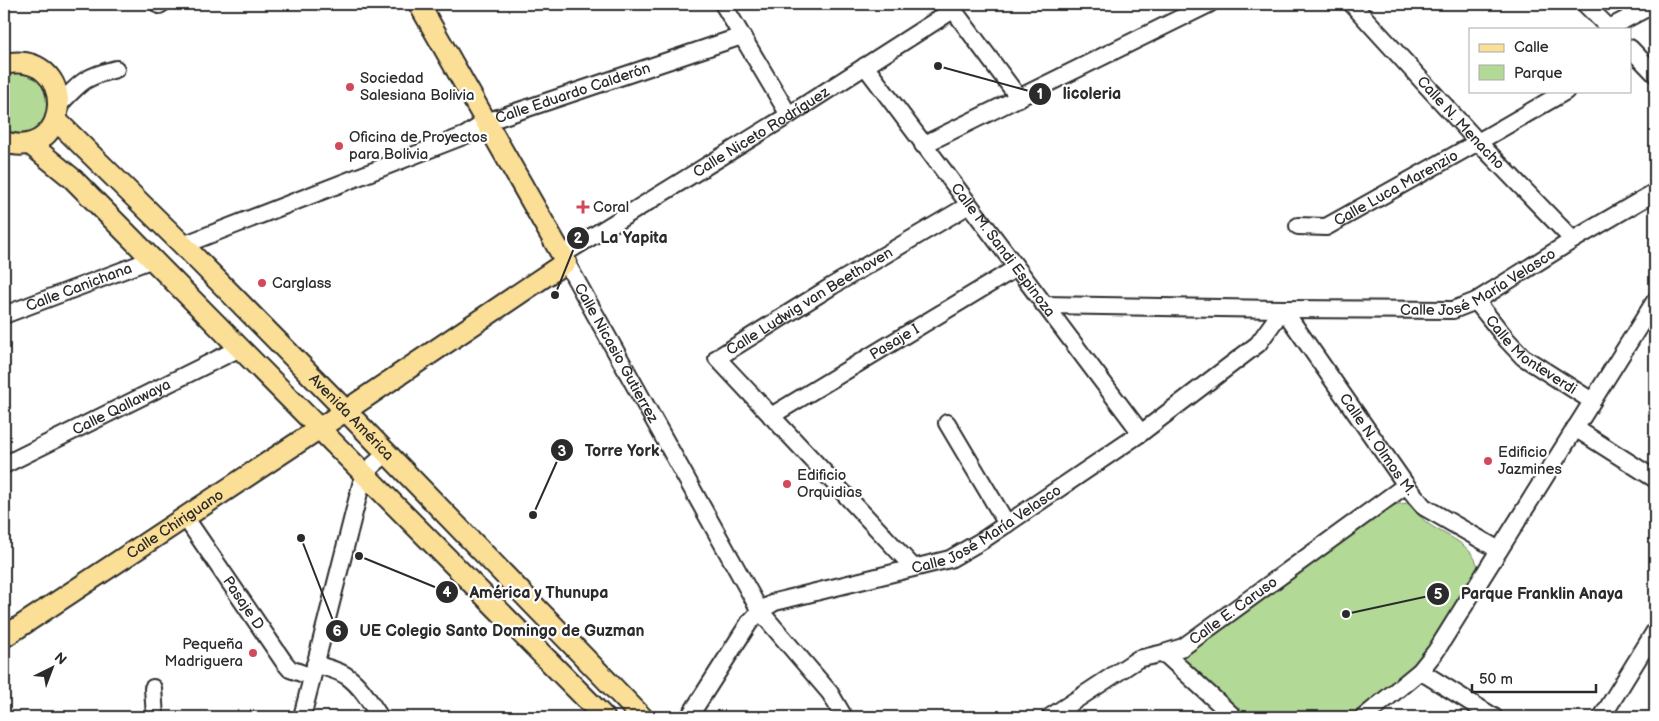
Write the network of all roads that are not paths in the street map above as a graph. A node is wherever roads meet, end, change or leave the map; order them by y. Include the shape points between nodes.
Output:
1 (419, 4) edge
2 (723, 4) edge
3 (1209, 4) edge
4 (1352, 4) edge
5 (1585, 4) edge
6 (1655, 4) edge
7 (952, 5) edge
8 (1610, 28) edge
9 (742, 36) junction
10 (1632, 52) edge
11 (4, 64) edge
12 (866, 66) junction
13 (116, 69) dead end
14 (1655, 74) edge
15 (1564, 92) edge
16 (1019, 98) junction
17 (57, 113) junction
18 (789, 114) junction
19 (486, 122) junction
20 (4, 142) edge
21 (1478, 142) junction
22 (30, 144) junction
23 (923, 145) junction
24 (1655, 192) edge
25 (968, 205) junction
26 (1298, 226) dead end
27 (1574, 240) junction
28 (182, 245) junction
29 (564, 258) junction
30 (153, 259) junction
31 (1016, 268) junction
32 (1476, 301) junction
33 (1655, 301) edge
34 (1044, 305) junction
35 (1283, 309) junction
36 (4, 315) edge
37 (240, 348) junction
38 (1592, 401) junction
39 (346, 410) junction
40 (771, 416) junction
41 (947, 423) dead end
42 (320, 428) junction
43 (1574, 428) junction
44 (1141, 433) junction
45 (386, 454) junction
46 (4, 465) edge
47 (364, 474) junction
48 (1655, 479) edge
49 (1406, 485) junction
50 (185, 517) junction
51 (1007, 524) junction
52 (1499, 550) junction
53 (913, 567) junction
54 (760, 610) junction
55 (1655, 630) edge
56 (4, 637) edge
57 (1164, 653) junction
58 (313, 671) junction
59 (1420, 671) junction
60 (153, 688) dead end
61 (155, 717) edge
62 (302, 717) edge
63 (380, 717) edge
64 (604, 717) edge
65 (642, 717) edge
66 (689, 717) edge
67 (844, 717) edge
68 (1050, 717) edge
69 (1234, 717) edge
70 (1364, 717) edge
71 (1494, 717) edge
72 (1602, 717) edge

1 - 19 main road, Calle Nicasio Gutierrez
2 - 9 street
3 - 16 street
4 - 21 street, Calle N. Menacho
5 - 8 street
6 - 8 street
7 - 12 street, Calle Niceto Rodríguez via 944,15
7 - 16 street
9 - 18 street
9 - 19 street, Calle Eduardo Calderón
10 - 14 street
11 - 17 main road via 31,64 42,70 52,80 57,92
12 - 18 street, Calle Niceto Rodríguez
12 - 23 street, Calle M. Sandi Espinoza
13 - 17 street via 81,82
15 - 21 street, Calle Luca Marenzio
16 - 23 street
17 - 22 main road via 45,135
17 - 28 main road, Avenida América
18 - 29 street, Calle Niceto Rodríguez
19 - 28 street, Calle Eduardo Calderón via 466,135
19 - 29 main road, Calle Nicasio Gutierrez
20 - 22 main road
21 - 26 street, Calle Luca Marenzio via 1326,227
21 - 27 street, Calle N. Menacho
22 - 30 main road, Avenida América via 73,179
23 - 25 street, Calle M. Sandi Espinoza
24 - 27 street, Calle José María Velasco
25 - 31 street, Calle M. Sandi Espinoza
25 - 40 street, Calle Ludwig van Beethoven via 717,358
27 - 32 street, Calle José María Velasco
28 - 39 main road, Avenida América
29 - 39 main road, Calle Niceto Rodríguez
29 - 54 street, Calle Nicasio Gutierrez
30 - 36 street, Calle Canichana
30 - 37 main road, Avenida América
31 - 34 street, Calle M. Sandi Espinoza
31 - 40 street, Pasaje I
32 - 35 street, Calle José María Velasco via 1453,310
32 - 38 street, Calle Monteverdi via 1523,357
33 - 38 street
34 - 35 street, Calle José María Velasco
34 - 44 street, Calle M. Sandi Espinoza
35 - 44 street, Calle José María Velasco via 1258,344
35 - 49 street, Calle N. Olmos M.
37 - 42 main road, Avenida América
37 - 46 street, Calle Qallawaya
38 - 43 street
39 - 42 main road, Calle Chiriguano
39 - 45 main road, Avenida América
40 - 53 street, Calle Ludwig van Beethoven
41 - 51 street
42 - 47 main road, Avenida América
42 - 50 main road, Calle Chiriguano
43 - 48 street
43 - 52 street
44 - 51 street, Calle José María Velasco
45 - 47 street
45 - 65 main road, Avenida América
47 - 58 street
47 - 64 main road, Avenida América
49 - 52 street, Calle N. Olmos M. via 1424,507
49 - 57 street, Calle E. Caruso via 1182,647
50 - 56 main road, Calle Chiriguano
50 - 58 street, Pasaje D via 284,662 290,669
51 - 53 street, Calle José María Velasco via 950,559
52 - 59 street
53 - 54 street, Calle José María Velasco via 775,602
54 - 66 street, Calle José María Velasco
54 - 67 street, Calle Nicasio Gutierrez via 830,693
55 - 72 street
57 - 68 street, Calle E. Caruso via 1138,659
57 - 69 street
58 - 62 street
58 - 63 street, Pasaje D via 337,671 349,678
59 - 70 street
59 - 71 street
60 - 61 street

